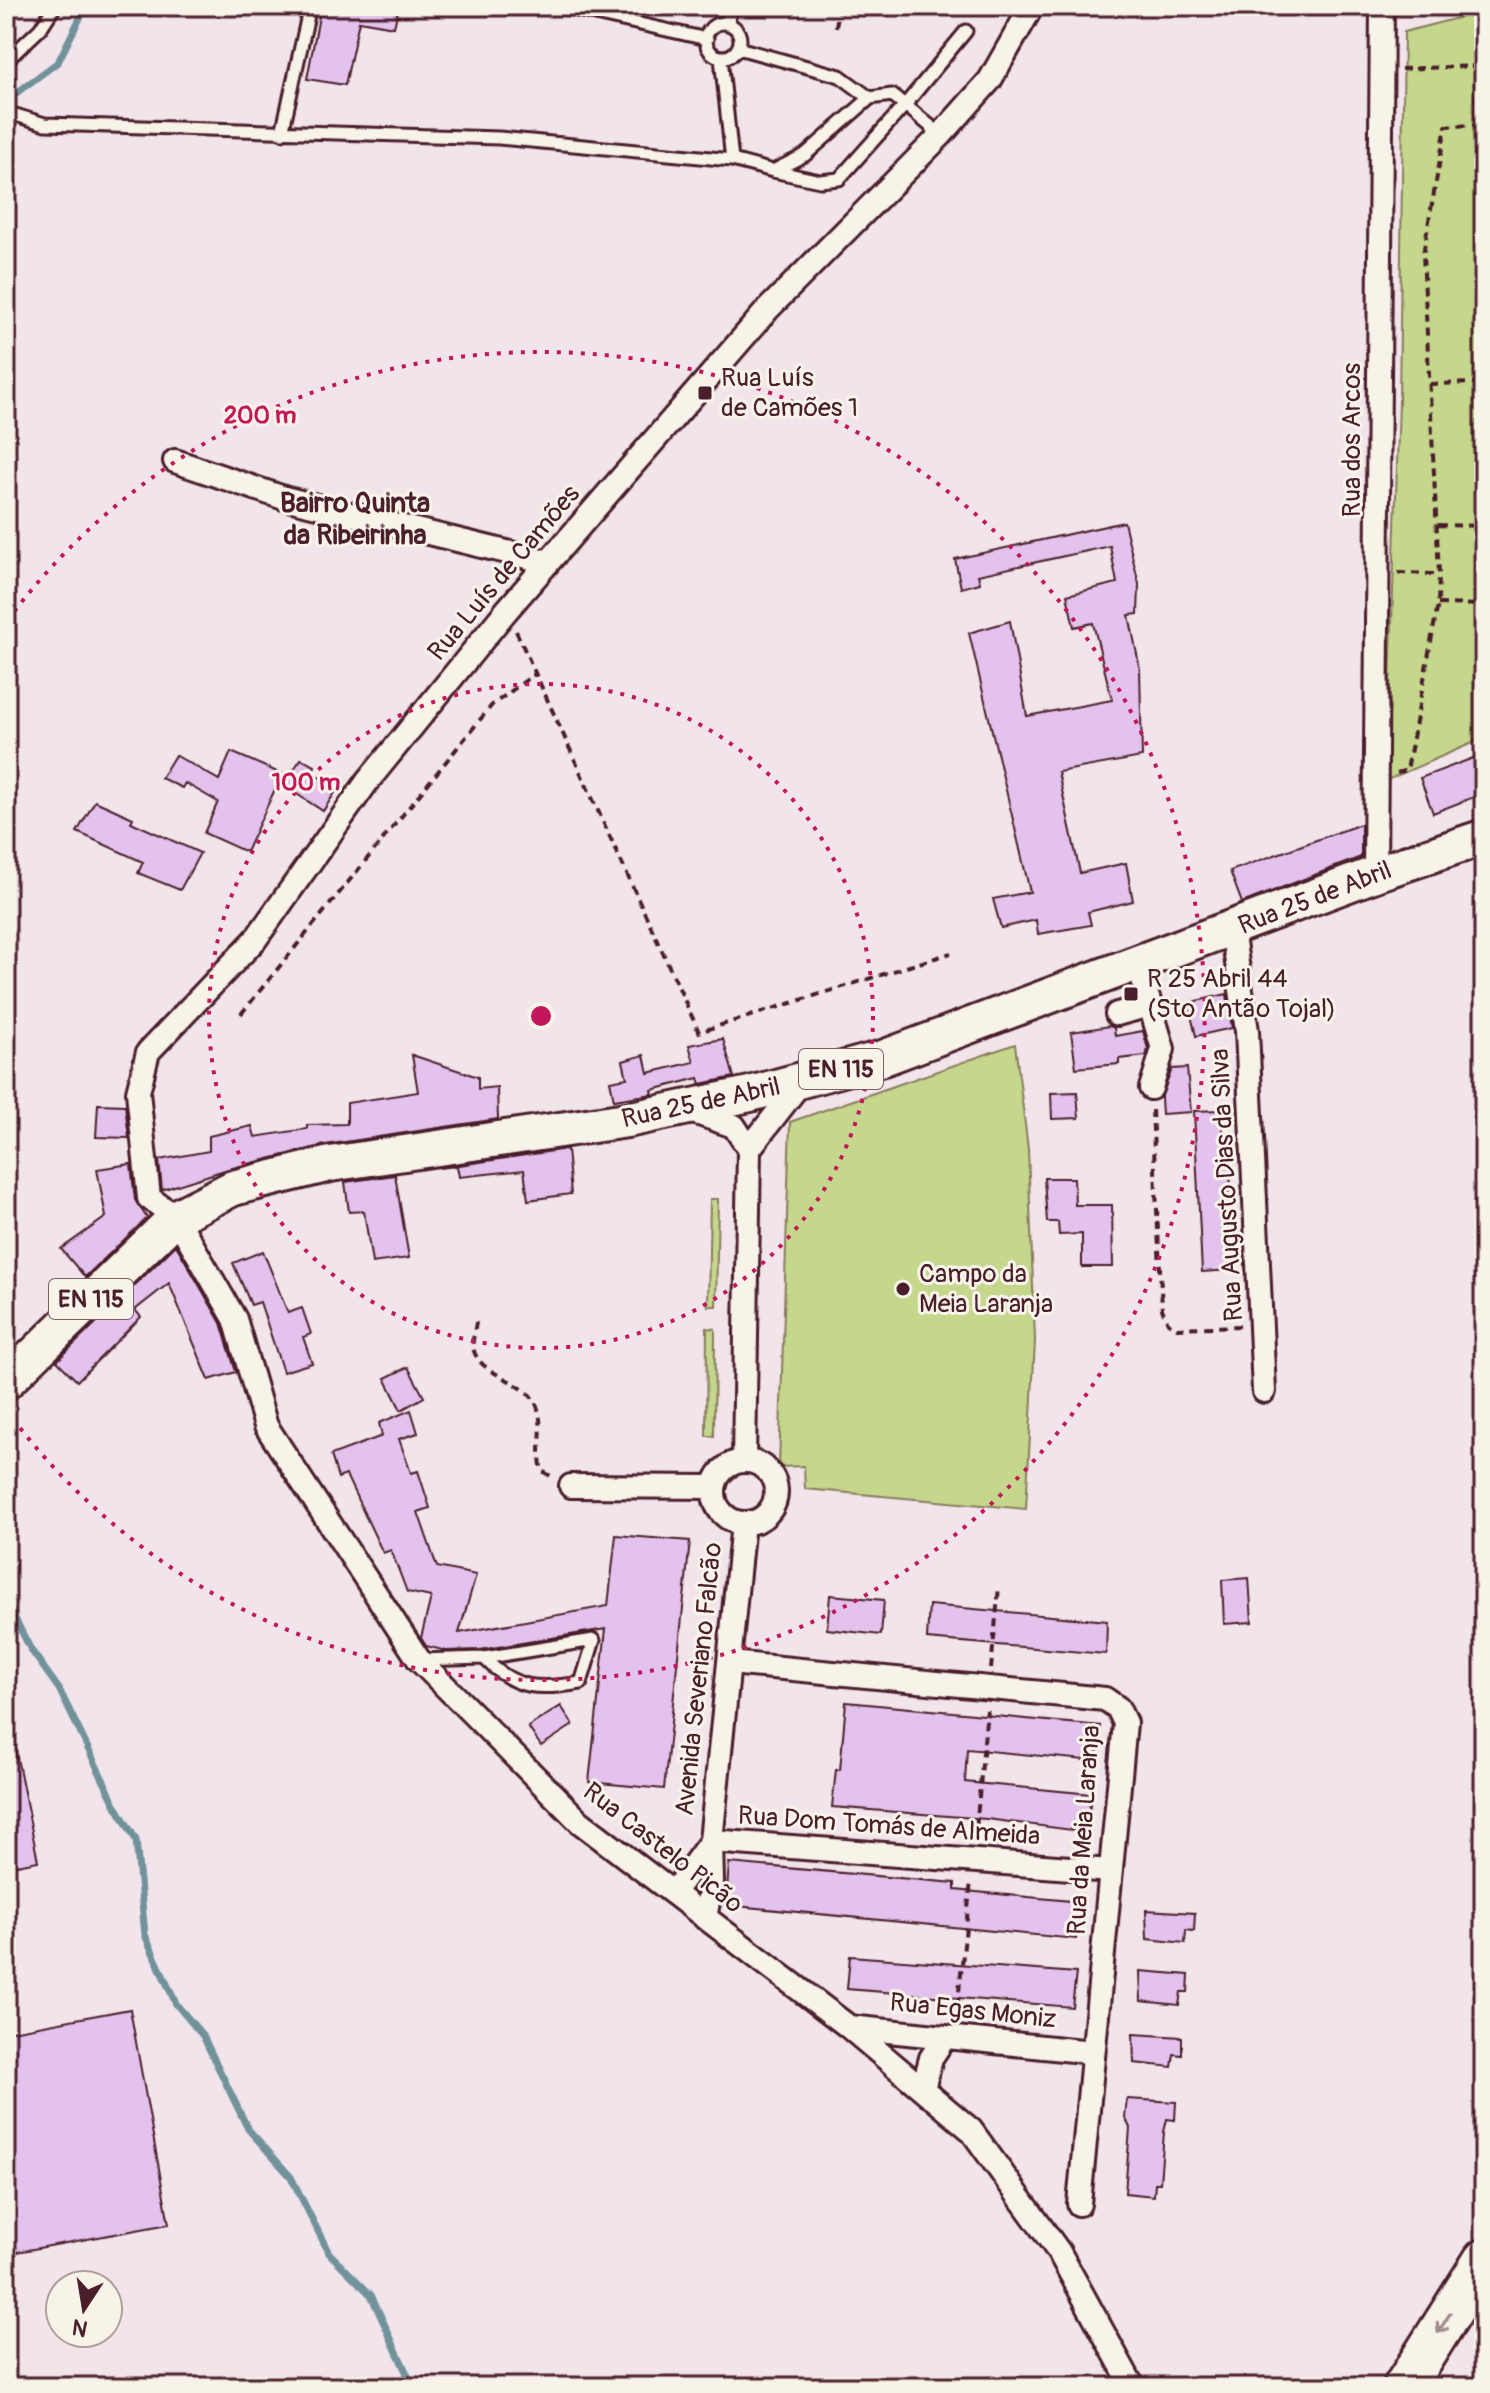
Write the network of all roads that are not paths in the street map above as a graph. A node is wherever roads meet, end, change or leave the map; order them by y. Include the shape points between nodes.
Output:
1 (55, 6) edge
2 (310, 6) edge
3 (559, 6) edge
4 (732, 6) edge
5 (1032, 6) edge
6 (1382, 6) edge
7 (727, 24) junction
8 (966, 31) dead end
9 (707, 39) junction
10 (738, 48) junction
11 (721, 58) junction
12 (6, 61) edge
13 (870, 98) junction
14 (905, 105) junction
15 (6, 112) edge
16 (282, 133) junction
17 (941, 135) junction
18 (732, 160) junction
19 (773, 171) junction
20 (175, 461) dead end
21 (548, 562) junction
22 (1484, 837) edge
23 (1375, 874) junction
24 (1232, 929) junction
25 (1138, 964) junction
26 (1150, 1005) junction
27 (1117, 1014) dead end
28 (804, 1079) junction
29 (1151, 1088) road end
30 (750, 1094) junction
31 (684, 1108) junction
32 (734, 1126) junction
33 (753, 1144) junction
34 (176, 1217) junction
35 (6, 1382) edge
36 (1264, 1391) dead end
37 (744, 1460) junction
38 (571, 1486) road end
39 (714, 1487) junction
40 (743, 1523) junction
41 (484, 1658) junction
42 (419, 1660) junction
43 (730, 1663) junction
44 (711, 1841) junction
45 (1111, 1871) junction
46 (673, 1893) junction
47 (705, 1918) junction
48 (849, 2027) junction
49 (949, 2037) junction
50 (1092, 2052) junction
51 (923, 2089) junction
52 (1079, 2204) dead end
53 (1484, 2260) edge
54 (1484, 2309) edge
55 (1133, 2387) edge
56 (1404, 2387) edge
57 (1435, 2387) edge

1 - 12 lane via 40,29
2 - 16 lane
3 - 9 lane
4 - 7 lane
5 - 17 street, Rua Luís de Camões via 990,80
6 - 23 street, Rua dos Arcos
7 - 9 lane via 711,29
7 - 10 lane via 737,31
8 - 14 lane
9 - 11 lane via 710,50
10 - 11 lane
10 - 13 lane via 840,76
11 - 18 lane
13 - 14 lane via 892,95
13 - 19 lane via 805,155
14 - 17 lane
14 - 19 lane via 839,179 820,181
15 - 16 lane via 45,124
16 - 18 lane via 499,138
17 - 21 street, Rua Luís de Camões via 768,309
18 - 19 lane
20 - 21 street via 284,498
21 - 34 street, Rua Luís de Camões via 367,782 255,940 148,1052 138,1092 149,1198
22 - 23 main road, Rua 25 de Abril / EN 115
23 - 24 main road, Rua 25 de Abril / EN 115
24 - 25 main road, Rua 25 de Abril / EN 115
24 - 36 street, Rua Augusto Dias da Silva via 1247,1031
25 - 26 street
25 - 28 main road, Rua 25 de Abril / EN 115 via 883,1058
26 - 27 street
26 - 29 street via 1163,1049
28 - 30 main road, Rua 25 de Abril / EN 115
28 - 33 street
30 - 31 main road, Rua 25 de Abril / EN 115
30 - 32 street
30 - 33 street via 757,1104
31 - 32 street
31 - 34 main road, Rua 25 de Abril / EN 115 via 330,1164 233,1188
32 - 33 street
33 - 37 street
34 - 35 main road, EN 115
34 - 42 street, Rua Castelo Picão via 235,1319 266,1426
37 - 39 street via 725,1468
37 - 40 street, Avenida Severiano Falcão via 767,1470 776,1489 770,1511
38 - 39 street
39 - 40 street, Avenida Severiano Falcão via 720,1511
40 - 43 street, Avenida Severiano Falcão
41 - 41 lane via 496,1655 594,1640 581,1683 542,1689 501,1677
41 - 42 lane
42 - 46 street, Rua Castelo Picão via 580,1822
43 - 44 street, Avenida Severiano Falcão
43 - 45 street, Rua da Meia Laranja via 1105,1699 1118,1708 1125,1723
44 - 45 street, Rua Dom Tomás de Almeida
44 - 46 street
44 - 47 street, Avenida Severiano Falcão via 712,1881
45 - 50 street, Rua da Meia Laranja
46 - 47 street, Rua Castelo Picão
47 - 48 street, Rua Castelo Picão
48 - 49 street, Rua Egas Moniz
48 - 51 street, Rua Castelo Picão
49 - 50 street, Rua Egas Moniz
49 - 51 street via 931,2058
50 - 52 street, Rua da Meia Laranja
51 - 55 street, Rua Castelo Picão via 971,2130 1059,2252
53 -> 56 highway
54 - 57 highway

